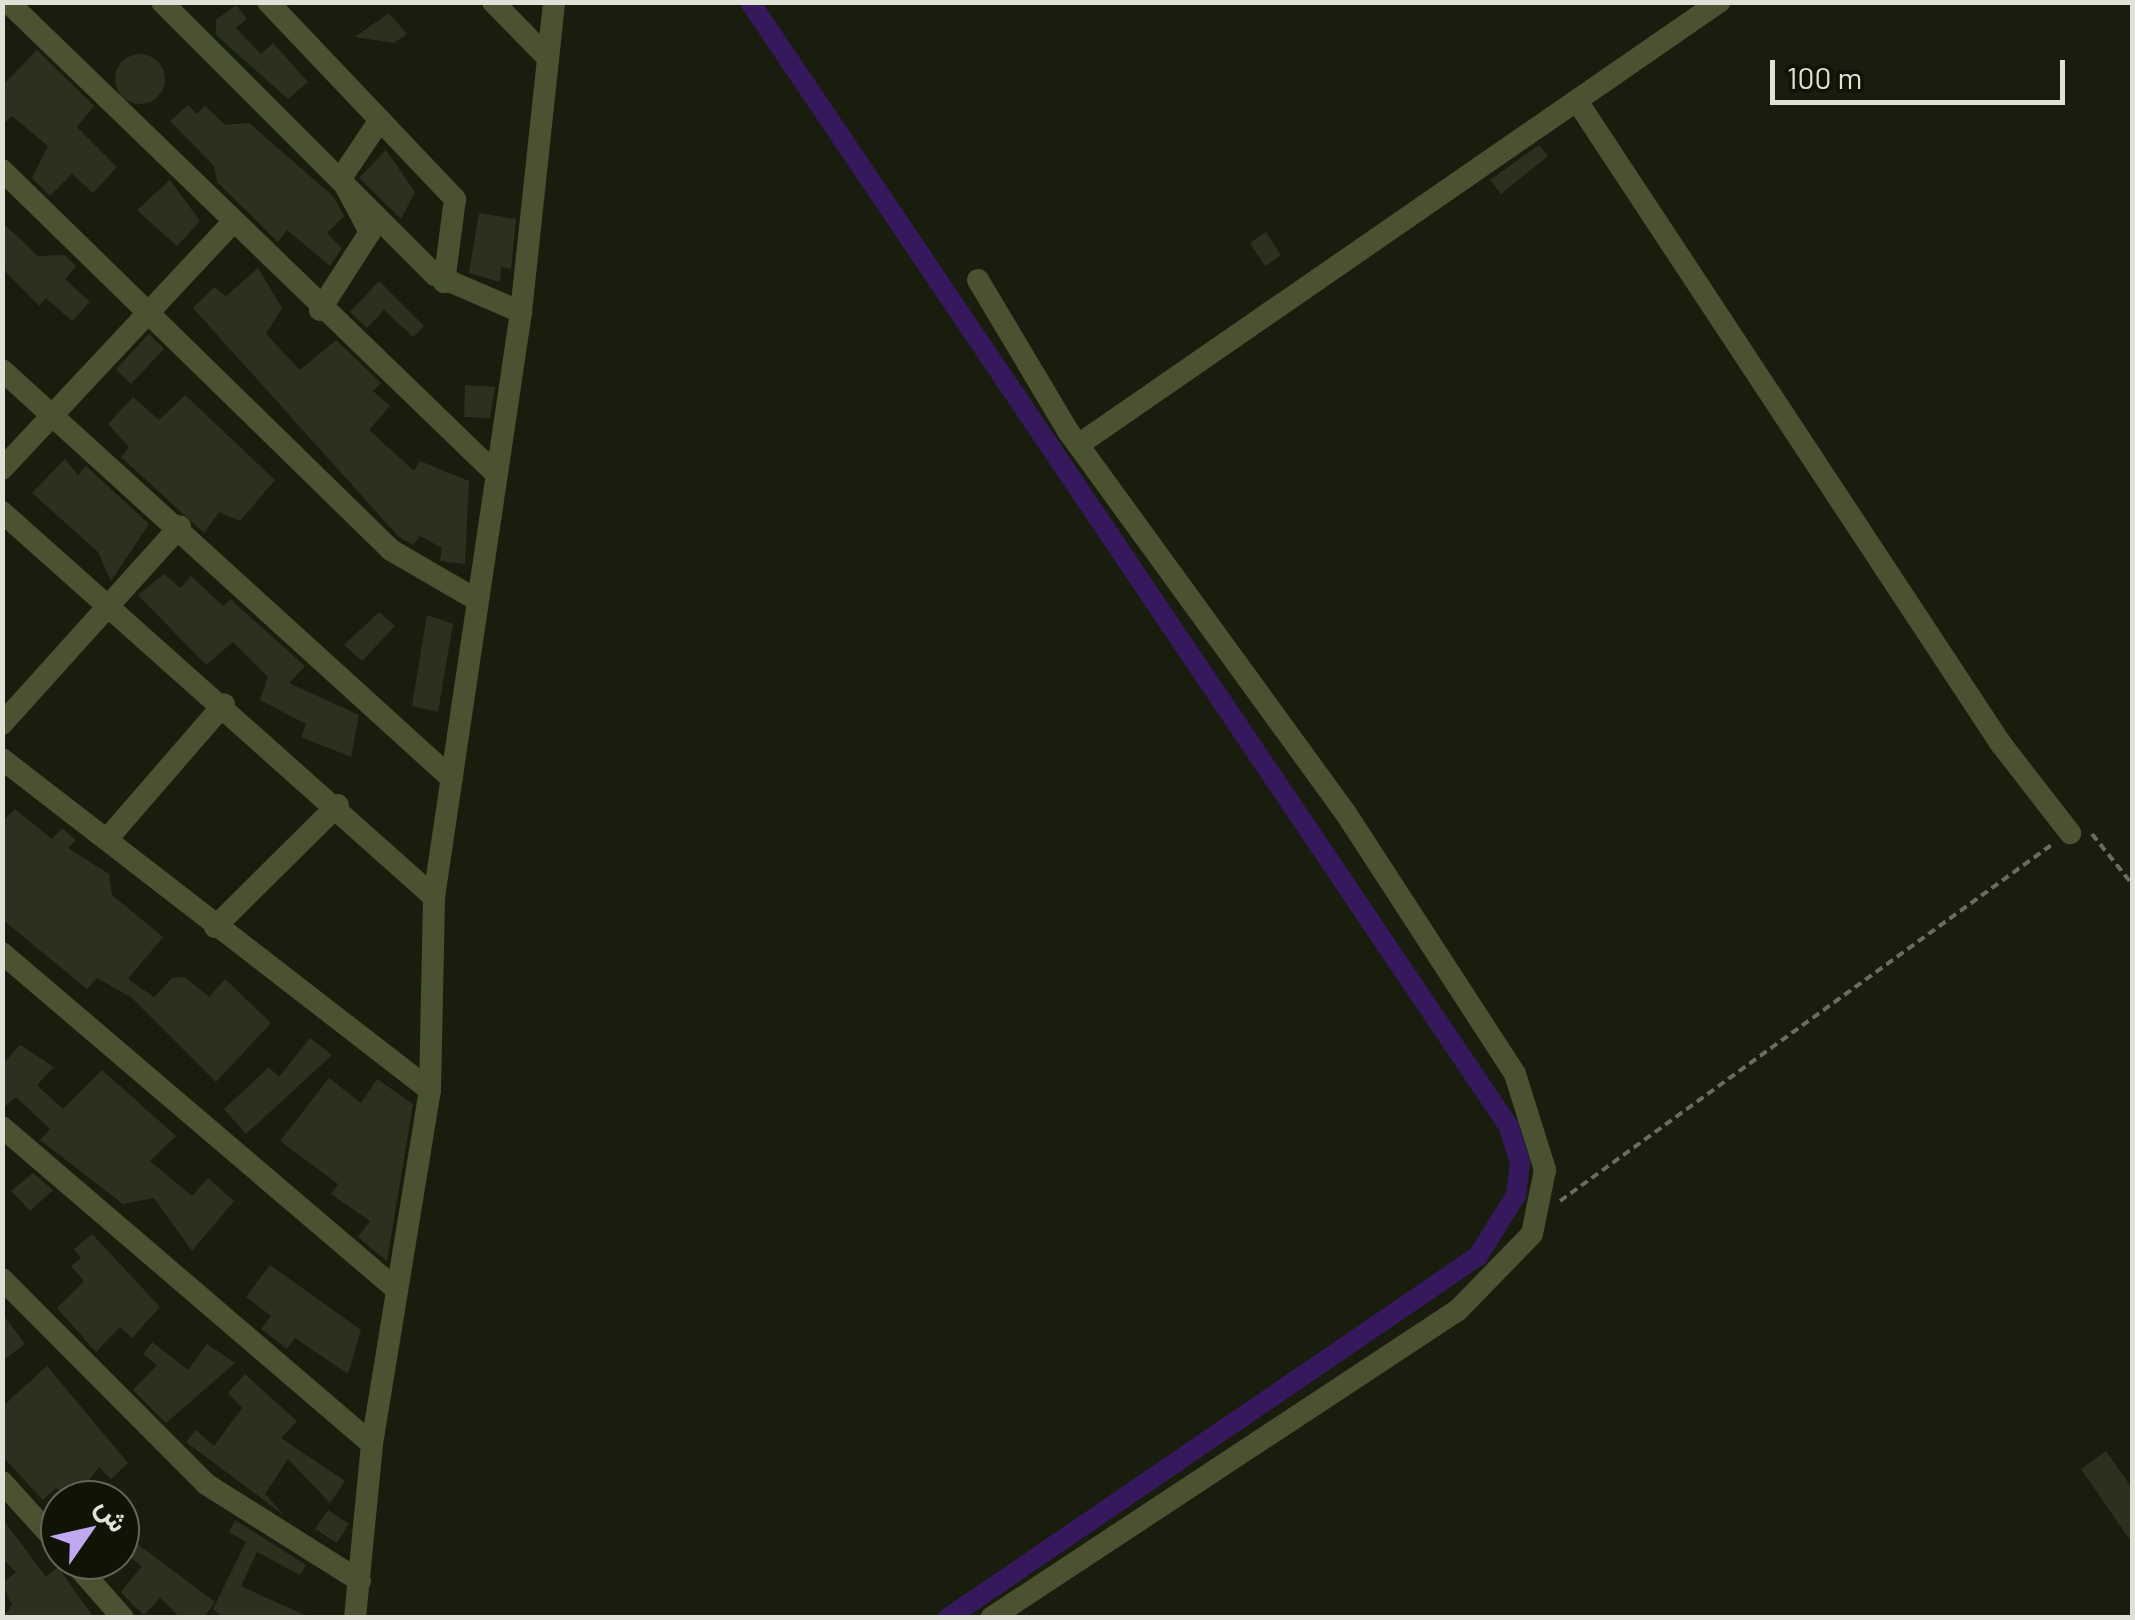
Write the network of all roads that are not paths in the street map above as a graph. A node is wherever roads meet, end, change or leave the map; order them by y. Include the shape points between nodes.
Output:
1 (8, 2) edge
2 (162, 2) edge
3 (196, 2) edge
4 (268, 2) edge
5 (493, 2) edge
6 (554, 2) edge
7 (1719, 2) edge
8 (180, 20) junction
9 (546, 56) junction
10 (1576, 101) junction
11 (380, 120) junction
12 (2, 170) edge
13 (341, 178) junction
14 (233, 222) junction
15 (978, 280) dead end
16 (444, 282) junction
17 (147, 307) junction
18 (320, 310) junction
19 (521, 312) junction
20 (2, 370) edge
21 (54, 416) junction
22 (1082, 443) junction
23 (2, 469) edge
24 (495, 473) junction
25 (2, 512) edge
26 (180, 526) junction
27 (477, 600) junction
28 (106, 602) junction
29 (224, 704) junction
30 (2, 724) edge
31 (2, 759) edge
32 (452, 780) junction
33 (338, 806) junction
34 (2070, 834) road end
35 (108, 838) junction
36 (434, 896) junction
37 (214, 927) junction
38 (2, 953) edge
39 (430, 1090) junction
40 (2, 1127) edge
41 (2, 1279) edge
42 (396, 1289) junction
43 (372, 1444) junction
44 (2, 1482) edge
45 (40, 1524) edge
46 (89, 1580) edge
47 (360, 1581) junction
48 (122, 1618) edge
49 (355, 1618) edge
50 (991, 1618) edge

1 - 14 street
2 - 8 street
3 - 8 street
4 - 11 street
5 - 9 street
6 - 9 street
7 - 10 street
8 - 13 street
9 - 19 street
10 - 22 street
10 - 34 street via 2001,744
11 - 13 street
11 - 16 street via 456,199
12 - 17 street
13 - 16 street
13 - 18 street via 370,232
14 - 17 street
14 - 18 street
15 - 22 street
16 - 19 street
17 - 21 street
17 - 27 street via 391,550
18 - 24 street
19 - 24 street
20 - 21 street
21 - 23 street
21 - 26 street
22 - 50 street via 1345,812 1515,1074 1542,1142 1541,1216 1496,1277 1443,1322
24 - 27 street
25 - 28 street
26 - 28 street
26 - 32 street
27 - 32 street
28 - 29 street
28 - 30 street
29 - 33 street
29 - 35 street
31 - 35 street
32 - 36 street
33 - 36 street
33 - 37 street
35 - 37 street
36 - 39 street
37 - 39 street
38 - 42 street
39 - 42 street
40 - 43 street
41 - 47 street via 206,1484
42 - 43 street
43 - 47 street
44 - 45 street
46 - 48 street
47 - 49 street

